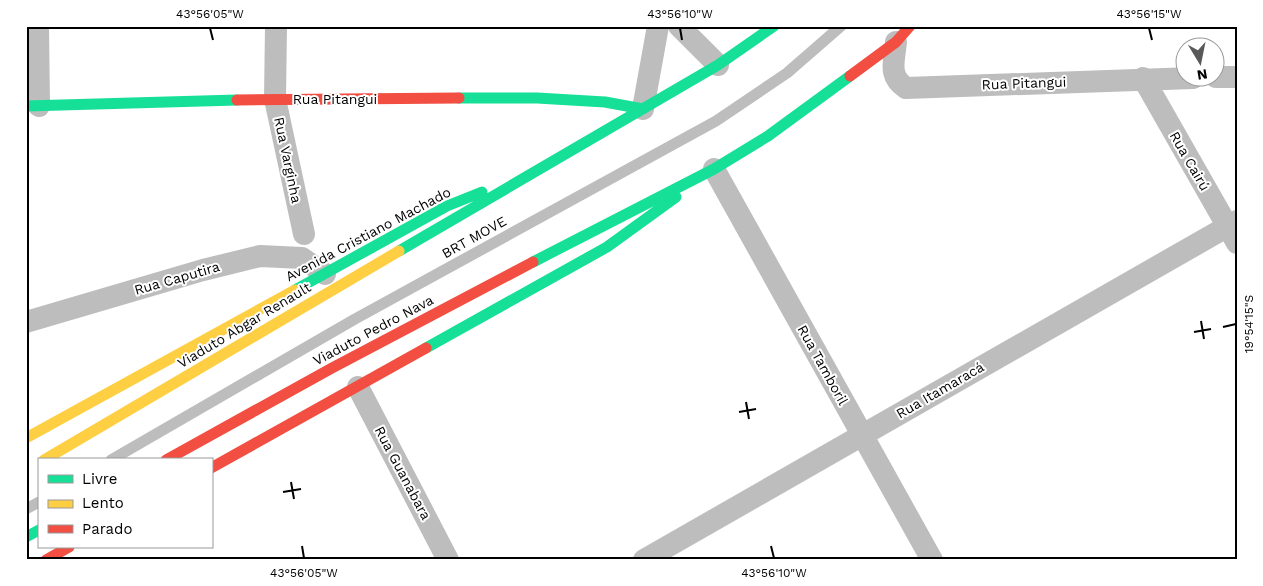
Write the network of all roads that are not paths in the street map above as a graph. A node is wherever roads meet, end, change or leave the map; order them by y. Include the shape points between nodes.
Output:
1 (38, 26) edge
2 (276, 26) edge
3 (658, 26) edge
4 (679, 26) edge
5 (774, 26) edge
6 (841, 26) edge
7 (903, 34) edge
8 (718, 65) junction
9 (1142, 78) junction
10 (1176, 78) edge
11 (275, 99) junction
12 (33, 106) edge
13 (643, 109) junction
14 (714, 169) junction
15 (536, 170) junction
16 (1234, 230) edge
17 (304, 234) dead end
18 (326, 274) junction
19 (26, 322) edge
20 (358, 387) junction
21 (862, 435) junction
22 (26, 438) edge
23 (47, 458) edge
24 (114, 458) edge
25 (170, 458) edge
26 (212, 467) edge
27 (38, 503) edge
28 (26, 509) edge
29 (38, 531) edge
30 (26, 537) edge
31 (67, 548) edge
32 (46, 560) edge
33 (448, 560) edge
34 (644, 560) edge
35 (932, 560) edge

1 - 12 street
2 - 11 street, Rua Varginha
3 - 13 street
4 - 8 street
5 - 8 main road, Avenida Cristiano Machado
6 - 24 lane, BRT MOVE via 787,73 716,121 355,319
7 - 9 street, Rua Pitangui via 893,72 897,82 906,88
7 - 14 main road via 768,136
8 - 13 main road, Avenida Cristiano Machado
9 - 10 street, Rua Pitangui
9 - 16 street, Rua Cairú
11 - 12 main road, Rua Pitangui
11 - 13 main road, Rua Pitangui via 536,98 605,102
11 - 17 street, Rua Varginha
13 - 15 main road, Avenida Cristiano Machado
14 - 20 main road via 607,247
14 - 21 street, Rua Tamboril
14 - 25 main road, Viaduto Pedro Nava via 596,228
15 - 18 main road, Avenida Cristiano Machado via 447,206
15 - 23 main road, Viaduto Abgar Renault
16 - 21 street, Rua Itamaracá
18 - 19 street, Rua Caputira via 302,258 260,256
18 - 22 main road, Avenida Cristiano Machado
20 - 26 main road
20 - 33 street, Rua Guanabara
21 - 34 street, Rua Itamaracá
21 - 35 street, Rua Tamboril
27 - 28 lane
29 - 30 main road
31 - 32 main road

